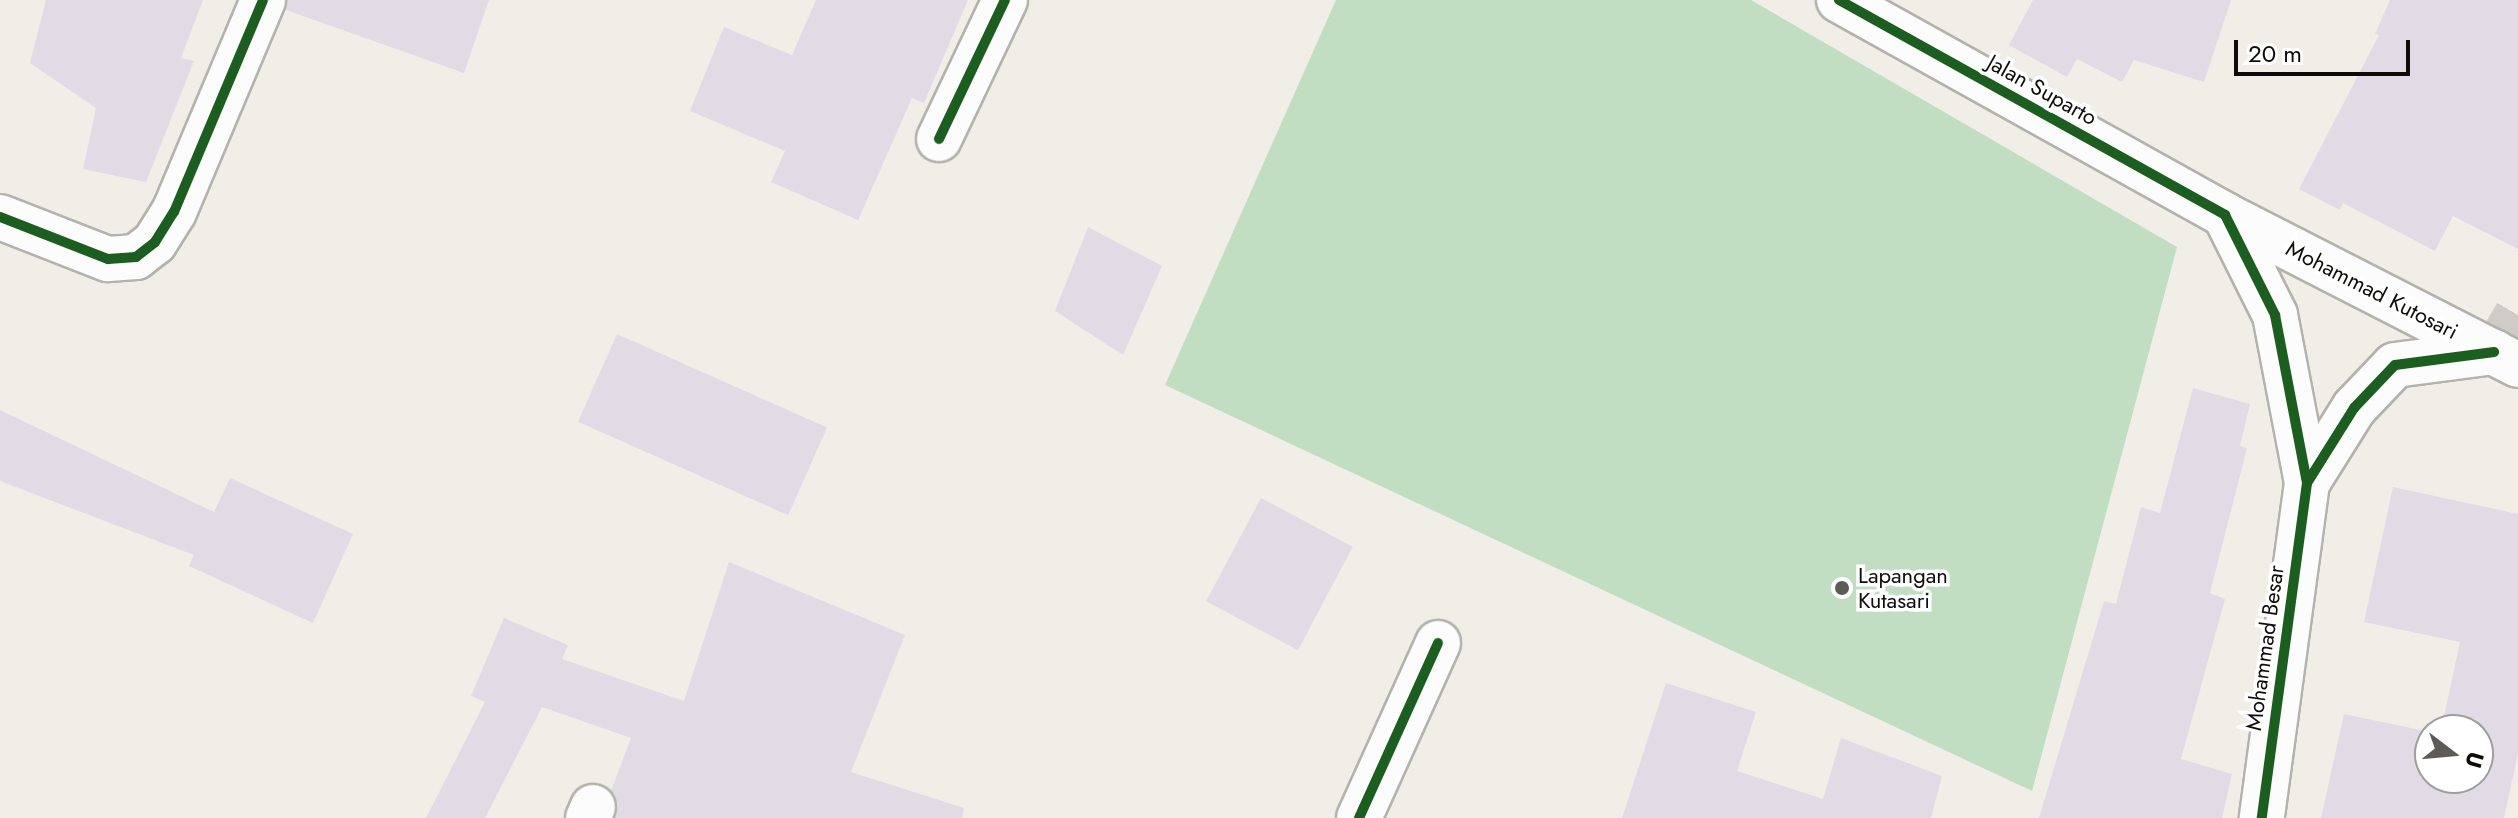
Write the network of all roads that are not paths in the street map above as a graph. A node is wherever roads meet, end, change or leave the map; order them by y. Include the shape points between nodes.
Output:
1 (263, 0) edge
2 (1005, 0) edge
3 (1839, 0) edge
4 (939, 139) dead end
5 (2225, 215) junction
6 (0, 217) edge
7 (2506, 358) edge
8 (2307, 483) junction
9 (1438, 643) dead end
10 (1359, 818) edge
11 (2262, 818) edge

1 - 6 street via 174,212 155,242 136,257 108,259
2 - 4 street
3 - 5 street, Jalan Suparto
5 - 7 street, Mohammad Kutosari
5 - 8 street via 2275,315
7 - 8 street via 2395,365 2354,408
8 - 11 street, Mohammad Besar
9 - 10 street

